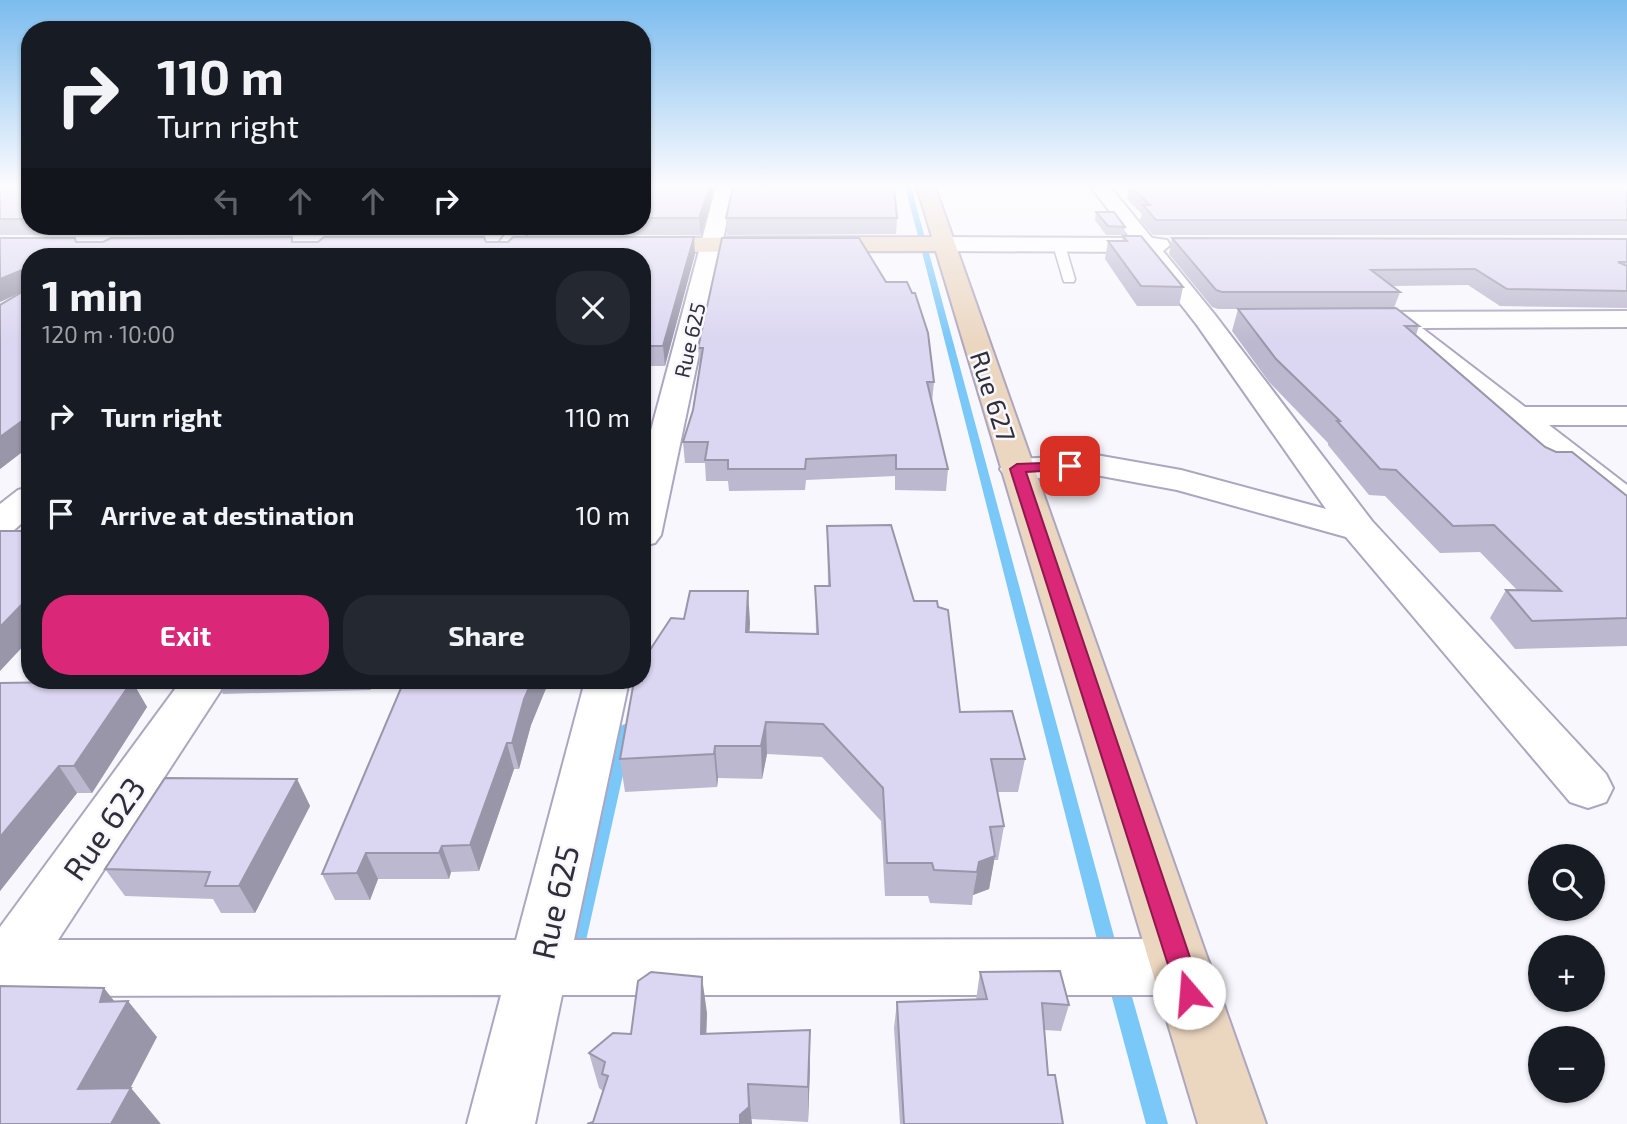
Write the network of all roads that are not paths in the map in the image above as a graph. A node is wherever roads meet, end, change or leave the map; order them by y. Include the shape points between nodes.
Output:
1 (713, 239) edge
2 (943, 239) edge
3 (1156, 239) edge
4 (712, 244) junction
5 (944, 244) junction
6 (1160, 244) junction
7 (536, 245) edge
8 (617, 245) edge
9 (1059, 245) junction
10 (507, 248) edge
11 (1069, 279) dead end
12 (1600, 319) junction
13 (1627, 319) edge
14 (1328, 320) edge
15 (1396, 320) junction
16 (1627, 336) edge
17 (1517, 416) junction
18 (1627, 416) edge
19 (1017, 469) junction
20 (651, 498) edge
21 (1627, 502) edge
22 (21, 505) edge
23 (0, 523) edge
24 (1359, 529) junction
25 (199, 689) edge
26 (605, 689) edge
27 (1588, 788) dead end
28 (539, 967) junction
29 (1181, 967) junction
30 (2, 971) edge
31 (501, 1124) edge
32 (1232, 1124) edge

1 - 4 street, Rue 625
2 - 5 street, Rue 627
3 - 6 street
4 - 5 street
4 - 8 street
4 - 20 street, Rue 625
5 - 9 street
5 - 19 street, Rue 627
6 - 9 street
6 - 24 street via 1220,320
7 - 10 street
9 - 11 lane
12 - 13 street
12 - 15 street
12 - 16 street
14 - 15 street
15 - 17 street
17 - 18 street
17 - 21 street
19 - 24 street via 1096,465 1181,480
19 - 29 street, Rue 627
22 - 23 street
24 - 27 street
25 - 30 street, Rue 623
26 - 28 street, Rue 625
28 - 29 street
28 - 30 street
28 - 31 street, Rue 625
29 - 32 street, Rue 627

